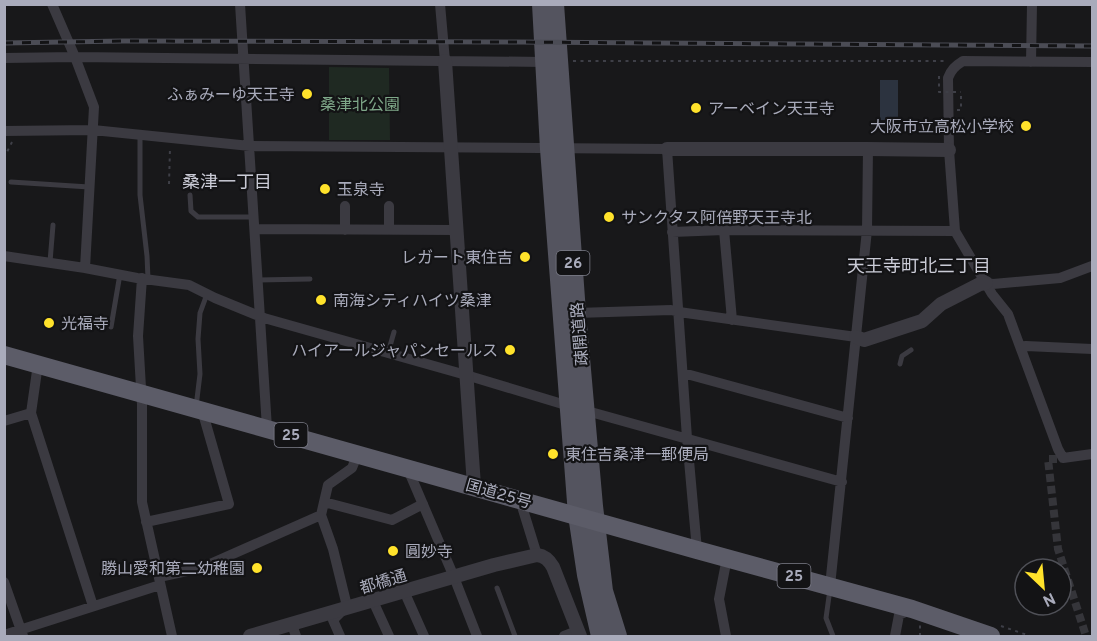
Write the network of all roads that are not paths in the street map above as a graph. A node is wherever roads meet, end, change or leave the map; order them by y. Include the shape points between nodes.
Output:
1 (52, 4) edge
2 (240, 4) edge
3 (440, 4) edge
4 (541, 4) edge
5 (555, 4) edge
6 (1032, 4) edge
7 (75, 57) junction
8 (4, 58) edge
9 (244, 59) junction
10 (445, 61) junction
11 (544, 62) junction
12 (1031, 62) junction
13 (1092, 62) edge
14 (93, 130) junction
15 (4, 131) edge
16 (140, 134) junction
17 (250, 146) junction
18 (451, 147) junction
19 (557, 149) junction
20 (667, 149) junction
21 (868, 149) junction
22 (949, 150) junction
23 (11, 182) dead end
24 (89, 187) junction
25 (190, 195) dead end
26 (345, 206) dead end
27 (388, 206) dead end
28 (254, 217) junction
29 (54, 225) dead end
30 (255, 229) junction
31 (345, 230) junction
32 (389, 230) junction
33 (456, 230) junction
34 (724, 230) junction
35 (867, 230) junction
36 (955, 231) junction
37 (672, 232) junction
38 (4, 256) edge
39 (50, 262) junction
40 (1092, 266) edge
41 (85, 268) junction
42 (120, 274) junction
43 (145, 279) junction
44 (310, 279) dead end
45 (258, 280) junction
46 (986, 283) junction
47 (207, 294) junction
48 (679, 312) junction
49 (577, 313) junction
50 (261, 316) junction
51 (732, 320) junction
52 (111, 327) dead end
53 (394, 332) dead end
54 (856, 337) junction
55 (1021, 347) junction
56 (911, 350) dead end
57 (1092, 350) edge
58 (388, 353) junction
59 (4, 355) edge
60 (38, 364) junction
61 (900, 364) dead end
62 (683, 373) junction
63 (466, 375) junction
64 (141, 392) junction
65 (577, 408) junction
66 (199, 409) junction
67 (31, 413) junction
68 (848, 418) junction
69 (4, 421) edge
70 (267, 428) junction
71 (687, 438) junction
72 (358, 453) junction
73 (1092, 454) edge
74 (407, 467) junction
75 (842, 482) junction
76 (474, 486) junction
77 (520, 500) junction
78 (324, 502) junction
79 (423, 504) junction
80 (321, 515) junction
81 (577, 515) junction
82 (596, 520) junction
83 (146, 522) junction
84 (697, 549) junction
85 (537, 555) junction
86 (727, 558) junction
87 (454, 577) junction
88 (160, 581) junction
89 (4, 582) edge
90 (830, 586) junction
91 (497, 588) dead end
92 (404, 591) junction
93 (374, 601) junction
94 (93, 606) junction
95 (344, 609) junction
96 (912, 609) junction
97 (294, 631) edge
98 (964, 632) edge
99 (22, 633) edge
100 (4, 634) edge
101 (579, 634) edge
102 (172, 636) edge
103 (250, 636) edge
104 (340, 636) edge
105 (389, 636) edge
106 (424, 636) edge
107 (477, 636) edge
108 (515, 636) edge
109 (564, 636) edge
110 (600, 636) edge
111 (618, 636) edge
112 (726, 636) edge
113 (833, 636) edge
114 (895, 636) edge
115 (991, 636) edge

1 - 7 street
2 - 9 street
3 - 10 street
4 - 11 main road, 疎開道路 / 26
5 - 19 main road, 疎開道路 / 26
6 - 12 street
7 - 8 street
7 - 9 street
7 - 14 street via 94,107
9 - 10 street
9 - 17 street
10 - 11 street
10 - 18 street
11 - 19 main road, 疎開道路 / 26
12 - 13 street
12 - 22 street via 963,61 956,65 948,78
14 - 15 street
14 - 16 street
14 - 24 street
16 - 17 street
16 - 43 lane
17 - 18 street
17 - 28 street
18 - 19 street
18 - 33 street
19 - 20 street
19 - 49 main road, 疎開道路 / 26
19 - 65 main road, 疎開道路 / 26
20 - 21 street
20 - 37 street
21 - 22 street
21 - 35 street
22 - 36 street
23 - 24 lane
24 - 41 street
25 - 28 lane via 191,211 198,217
26 - 31 street
27 - 32 street
28 - 30 street
29 - 39 lane
30 - 31 street
30 - 45 street
31 - 32 street
32 - 33 street
33 - 63 street
34 - 35 street
34 - 37 street
34 - 51 street
35 - 36 street
35 - 54 street
36 - 46 street
37 - 48 street
38 - 39 street
39 - 41 street
40 - 46 street via 1060,278
41 - 42 street
42 - 43 street
42 - 52 lane
43 - 47 street via 189,285
43 - 64 street via 138,336
44 - 45 lane
45 - 50 street
46 - 54 street via 941,304 921,321 864,340
46 - 55 street via 1008,314
47 - 50 street
47 - 66 lane via 200,313 198,339
48 - 49 street
48 - 51 street
48 - 62 street
49 - 65 main road, 疎開道路 / 26
50 - 58 street
50 - 70 street
51 - 54 street
53 - 58 lane
54 - 68 street
55 - 57 street
55 - 73 street via 1063,458
56 - 61 lane via 902,356
58 - 63 street
59 - 60 highway, 国道25号 / 25
60 - 64 highway, 国道25号 / 25
60 - 67 street
62 - 68 street
62 - 71 street
63 - 65 street
63 - 76 street
64 - 66 highway, 国道25号 / 25
64 - 83 street via 142,502
65 - 71 street
65 - 81 main road, 疎開道路 / 26
65 - 82 main road, 疎開道路 / 26
66 - 70 highway, 国道25号 / 25
66 - 83 street via 229,504
67 - 69 street
67 - 94 street
68 - 75 street
70 - 72 highway, 国道25号 / 25
71 - 75 street
71 - 84 street
72 - 74 highway, 国道25号 / 25
72 - 78 street via 352,468 328,485
74 - 76 highway, 国道25号 / 25
74 - 79 street
75 - 90 street
76 - 77 highway, 国道25号 / 25
77 - 81 highway, 国道25号 / 25
77 - 85 street
78 - 79 street via 392,520
78 - 80 street
79 - 87 street
80 - 88 street via 201,568
80 - 95 street via 346,602
81 - 82 highway, 国道25号 / 25
81 - 110 main road, 疎開道路
82 - 84 highway, 国道25号 / 25
82 - 111 main road, 疎開道路 via 604,591
83 - 88 street
84 - 86 highway, 国道25号 / 25
85 - 87 street, 都橋通
85 - 101 street via 548,559 553,567
86 - 90 highway, 国道25号 / 25
86 - 112 street via 719,598
87 - 92 street, 都橋通
87 - 107 street
88 - 94 street
88 - 102 street
89 - 99 street
90 - 96 highway, 国道25号 / 25
90 - 113 lane via 826,618
91 - 108 lane
92 - 93 street, 都橋通
92 - 106 street
93 - 95 street, 都橋通
93 - 105 street
94 - 99 street
95 - 97 street, 都橋通
95 - 104 street via 333,620
96 - 98 highway, 国道25号 / 25
96 - 114 street via 899,615
97 - 103 street, 都橋通
98 - 115 highway, 国道25号 / 25
99 - 100 street
101 - 109 street

